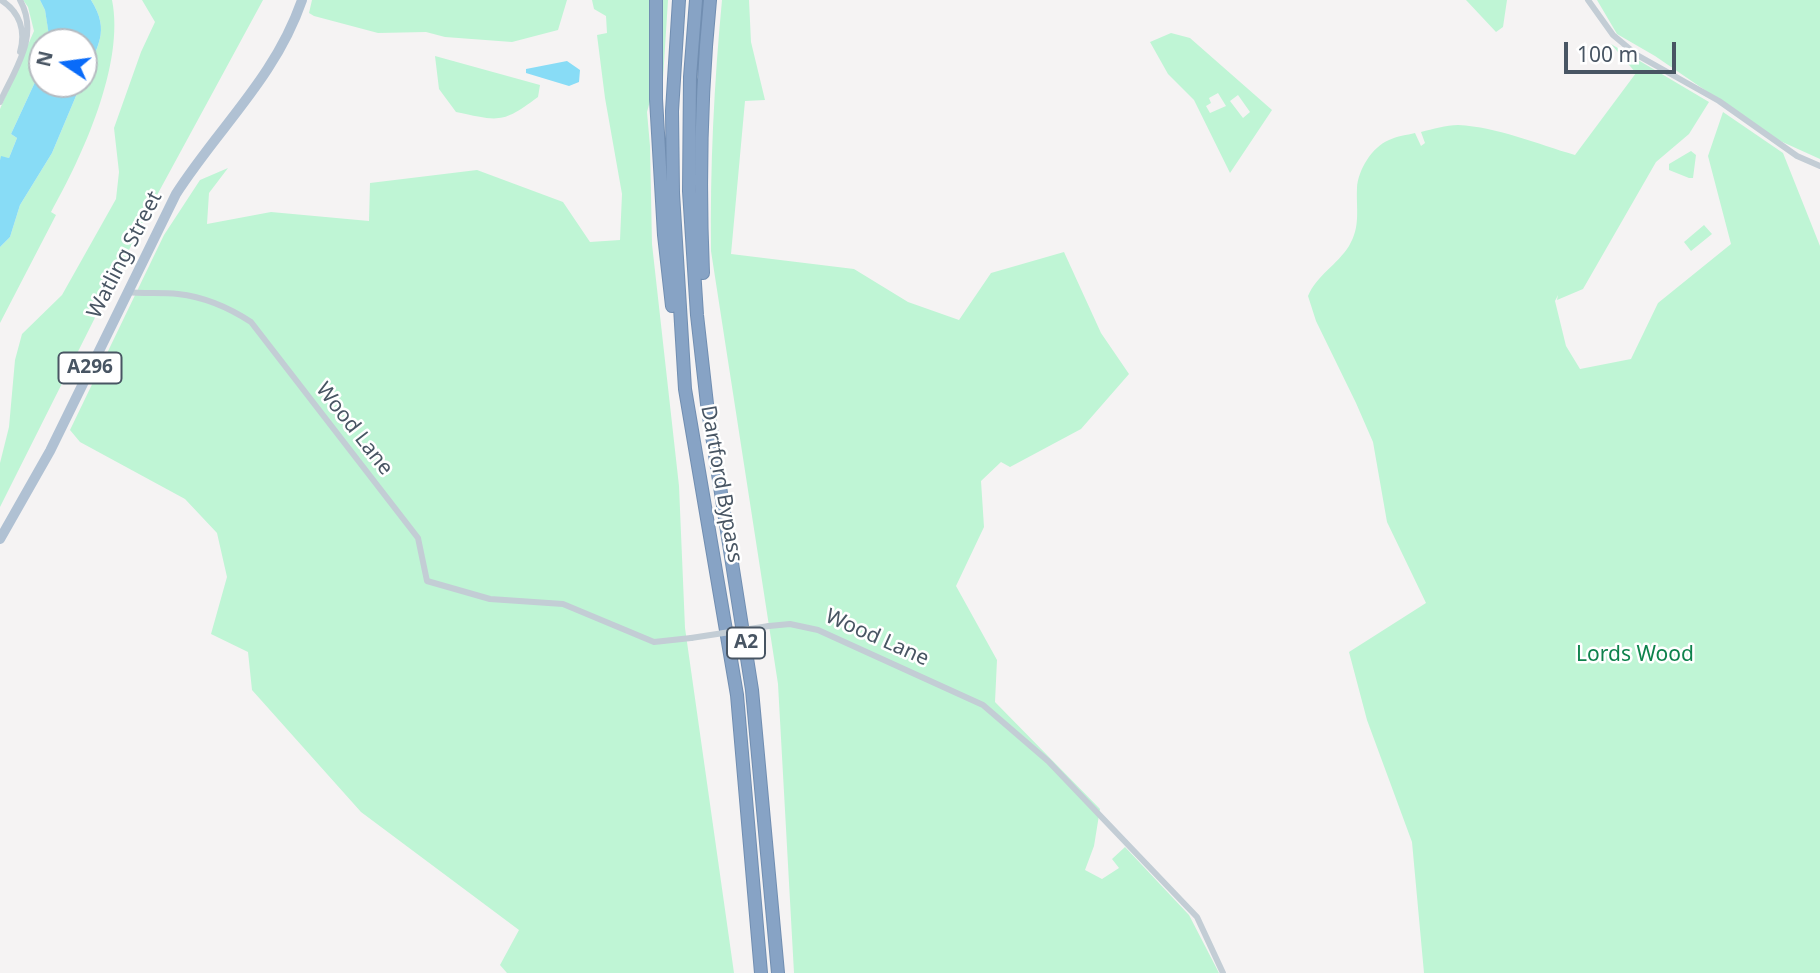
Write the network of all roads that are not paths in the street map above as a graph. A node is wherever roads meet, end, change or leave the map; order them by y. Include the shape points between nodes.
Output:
1 (1, 0) edge
2 (20, 0) edge
3 (302, 0) edge
4 (656, 0) edge
5 (678, 0) edge
6 (696, 0) edge
7 (710, 0) edge
8 (1588, 0) edge
9 (17, 64) junction
10 (0, 102) edge
11 (1820, 166) edge
12 (127, 292) junction
13 (697, 315) junction
14 (685, 389) junction
15 (0, 539) edge
16 (761, 973) edge
17 (778, 973) edge
18 (1223, 973) edge

1 - 9 street via 21,25 23,40
2 - 9 street via 29,30
3 - 12 main road, Watling Street / A296 via 285,43 176,194
4 - 14 highway via 664,235
5 - 14 highway, Dartford Bypass / A2 via 673,193
6 - 13 highway, Dartford Bypass / A2 via 690,77 690,191
7 - 13 highway, A2 via 699,196 703,280
8 - 11 street via 1613,35 1637,55
9 - 10 street
12 - 15 main road, Watling Street / A296 via 50,451
12 - 18 street, Wood Lane, bridge via 201,298 230,308 251,322 418,538 427,581 490,599 563,604 654,642 790,624 818,631 983,705 1048,761 1197,917
13 - 17 highway, Dartford Bypass / A2 via 750,677
14 - 16 highway, Dartford Bypass / A2 via 737,695

